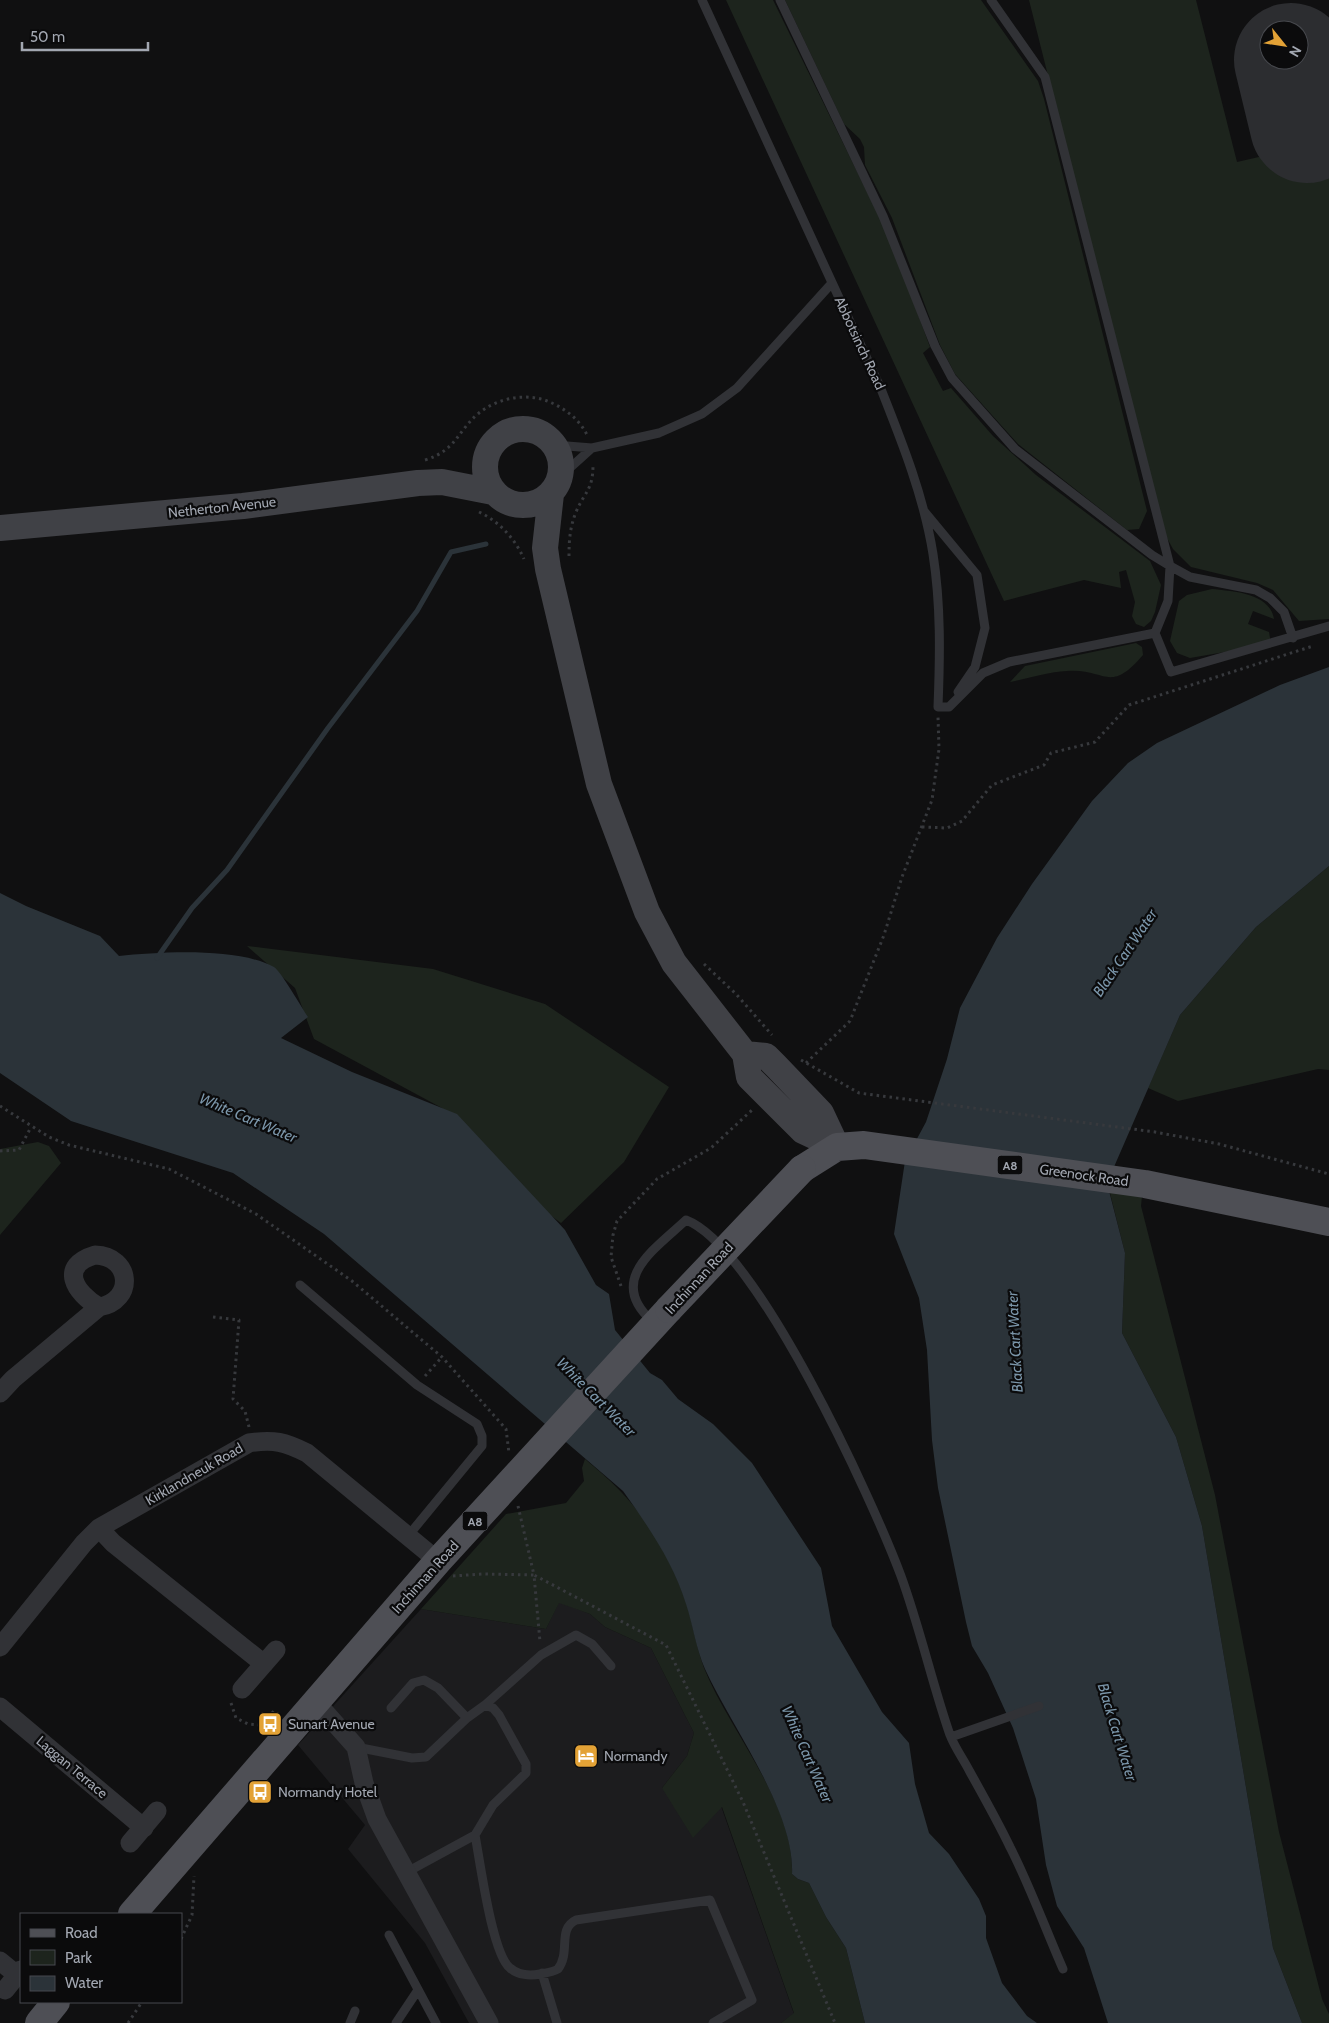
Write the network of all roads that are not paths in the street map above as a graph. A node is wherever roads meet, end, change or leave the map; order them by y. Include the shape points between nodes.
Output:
1 (702, 0) edge
2 (780, 0) edge
3 (991, 0) edge
4 (832, 283) junction
5 (555, 445) junction
6 (592, 448) junction
7 (484, 461) junction
8 (442, 482) junction
9 (556, 485) junction
10 (493, 492) junction
11 (519, 505) junction
12 (922, 509) junction
13 (0, 528) edge
14 (545, 548) junction
15 (1170, 566) junction
16 (1329, 626) edge
17 (1155, 633) junction
18 (1293, 638) junction
19 (949, 707) junction
20 (837, 1147) junction
21 (1329, 1222) edge
22 (300, 1285) dead end
23 (99, 1307) dead end
24 (655, 1325) junction
25 (0, 1393) edge
26 (99, 1528) junction
27 (408, 1536) junction
28 (430, 1570) junction
29 (0, 1646) edge
30 (276, 1650) dead end
31 (264, 1664) junction
32 (611, 1666) dead end
33 (242, 1689) road end
34 (316, 1702) junction
35 (484, 1705) junction
36 (1039, 1706) dead end
37 (0, 1707) edge
38 (391, 1708) dead end
39 (467, 1718) junction
40 (951, 1737) junction
41 (356, 1747) junction
42 (157, 1811) dead end
43 (144, 1828) junction
44 (475, 1835) junction
45 (130, 1843) dead end
46 (407, 1872) junction
47 (133, 1913) edge
48 (389, 1935) dead end
49 (0, 1961) edge
50 (1063, 1969) dead end
51 (19, 1973) edge
52 (542, 1973) junction
53 (5, 1990) dead end
54 (418, 1990) junction
55 (55, 2003) edge
56 (355, 2011) dead end
57 (39, 2023) edge
58 (350, 2023) edge
59 (396, 2023) edge
60 (436, 2023) edge
61 (489, 2023) edge
62 (557, 2023) edge
63 (713, 2023) edge

1 - 4 lane, Abbotsinch Road
2 - 15 lane via 883,216 952,378 1015,449 1144,550
3 - 15 lane via 1045,77
4 - 6 lane via 737,388 702,414 659,432
4 - 12 lane, Abbotsinch Road via 901,439
5 - 6 lane
5 - 7 street via 538,431 515,429 495,440
5 - 9 street via 560,455
6 - 9 lane
7 - 8 street, Netherton Avenue
7 - 10 street via 486,477
8 - 10 street, Netherton Avenue
8 - 13 street, Netherton Avenue via 243,506
9 - 11 street via 530,505
9 - 14 street
10 - 11 street via 505,501
11 - 14 street
12 - 19 lane, Abbotsinch Road via 933,552 938,595 938,707
12 - 19 lane via 977,575 985,628 975,667
14 - 20 street via 598,784 647,912 674,963 745,1054 766,1056 776,1066 821,1113
15 - 17 lane via 1168,601
15 - 18 lane via 1190,577 1256,590 1270,598 1284,612
16 - 18 lane
17 - 18 lane via 1171,672
17 - 19 lane via 1009,662 983,673
20 - 21 main road, Greenock Road / A8 via 848,1144 875,1146 1145,1184
20 - 24 main road, Inchinnan Road / A8, bridge via 802,1169
22 - 27 lane via 417,1386 477,1424 482,1446
23 - 25 street
24 - 28 main road, Inchinnan Road / A8
24 - 40 lane via 631,1290 634,1276 643,1259 686,1220 713,1238 740,1269 788,1341 823,1405 901,1576
26 - 27 street, Kirklandneuk Road via 229,1453 269,1439 288,1443 307,1453
26 - 29 street, Kirklandneuk Road
26 - 31 street via 113,1543
27 - 28 street, Kirklandneuk Road
28 - 34 main road, Inchinnan Road / A8
30 - 31 street
31 - 33 street
32 - 35 lane via 592,1644 576,1635 541,1655
34 - 41 street
34 - 47 main road, Inchinnan Road / A8
35 - 39 lane
35 - 44 lane via 499,1715 527,1769 493,1805
36 - 40 lane
37 - 43 street, Laggan Terrace
38 - 39 lane via 413,1683 424,1680 438,1688
39 - 41 lane via 426,1758
40 - 50 lane via 1012,1849
41 - 46 street via 364,1784 377,1819
42 - 43 street
43 - 45 street
44 - 46 lane
44 - 52 lane via 496,1941 505,1962 520,1973
46 - 61 street
48 - 54 lane
49 - 51 street
51 - 53 street
52 - 62 lane
52 - 63 lane via 555,1971 563,1962 565,1932 576,1920 710,1900 752,2000
54 - 59 lane
54 - 60 lane
55 - 57 main road
56 - 58 lane

